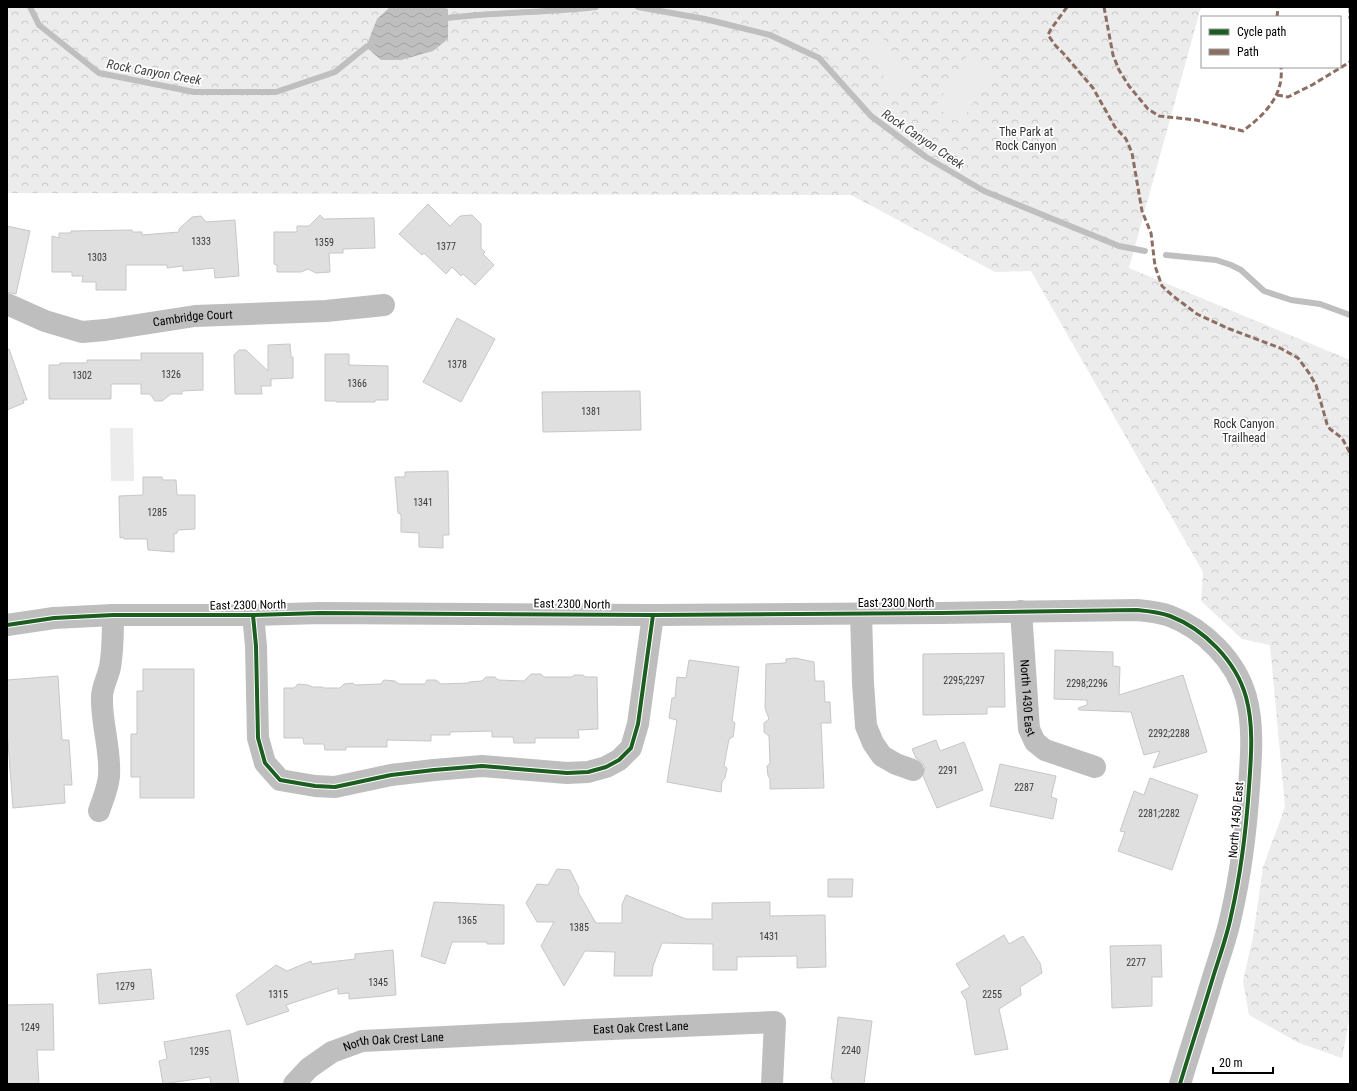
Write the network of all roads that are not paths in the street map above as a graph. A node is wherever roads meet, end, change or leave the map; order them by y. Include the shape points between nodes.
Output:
1 (7, 304) edge
2 (384, 305) dead end
3 (1137, 610) joint
4 (1021, 611) junction
5 (861, 613) junction
6 (113, 615) junction
7 (253, 615) junction
8 (653, 615) junction
9 (7, 625) edge
10 (1095, 767) dead end
11 (913, 770) dead end
12 (99, 811) dead end
13 (506, 1034) joint
14 (294, 1084) edge
15 (772, 1084) edge
16 (1180, 1084) edge

1 - 2 street, Cambridge Court via 45,321 82,332 195,316 326,311
3 - 4 street, East 2300 North
3 - 16 street, North 1450 East via 1158,613 1183,622 1220,651 1242,684 1251,726 1246,828 1239,880 1231,918
4 - 5 street, East 2300 North
4 - 10 street, North 1430 East via 1029,730 1034,742 1045,750
5 - 8 street, East 2300 North
5 - 11 street via 866,726 882,756
6 - 7 street, East 2300 North
6 - 9 street, East 2300 North via 54,618
6 - 12 street via 112,655 102,694 109,774
7 - 8 street, East 2300 North
7 - 8 street via 258,738 265,763 280,780 335,787 391,775 482,766 567,773 588,772 619,760 631,748 638,724
13 - 14 street, North Oak Crest Lane via 362,1041 332,1052 309,1068
13 - 15 street, East Oak Crest Lane via 776,1022

